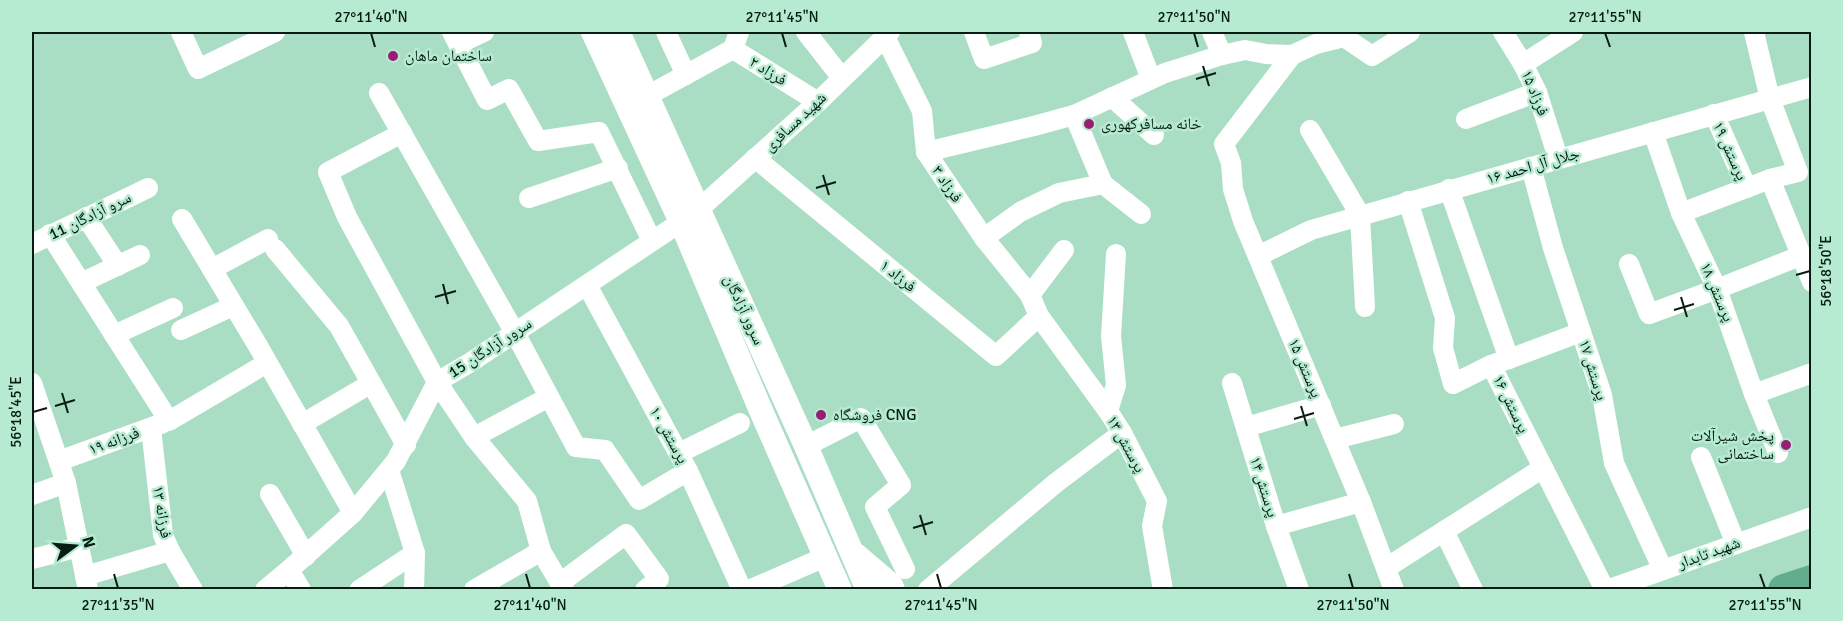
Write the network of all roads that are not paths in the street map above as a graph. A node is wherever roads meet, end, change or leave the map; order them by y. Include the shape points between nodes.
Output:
1 (181, 32) edge
2 (484, 32) edge
3 (594, 32) edge
4 (618, 32) edge
5 (666, 32) edge
6 (806, 32) edge
7 (974, 32) edge
8 (1029, 32) edge
9 (1133, 32) edge
10 (1212, 32) edge
11 (1410, 32) edge
12 (1503, 32) edge
13 (1573, 32) edge
14 (1754, 32) edge
15 (267, 33) edge
16 (887, 34) edge
17 (455, 38) edge
18 (736, 40) edge
19 (1222, 55) junction
20 (1292, 55) junction
21 (1523, 64) junction
22 (686, 75) junction
23 (842, 78) junction
24 (1151, 79) junction
25 (1812, 87) edge
26 (1537, 92) junction
27 (379, 93) dead end
28 (647, 96) junction
29 (1112, 96) junction
30 (1770, 99) junction
31 (818, 102) junction
32 (1074, 114) junction
33 (1714, 114) junction
34 (1466, 119) dead end
35 (1310, 130) dead end
36 (1653, 132) junction
37 (402, 133) junction
38 (1154, 135) dead end
39 (926, 152) junction
40 (755, 158) junction
41 (1558, 158) junction
42 (1531, 167) junction
43 (618, 168) junction
44 (1770, 179) junction
45 (1103, 184) junction
46 (148, 188) dead end
47 (1747, 188) junction
48 (1449, 189) junction
49 (529, 198) dead end
50 (1408, 201) junction
51 (1681, 213) junction
52 (1141, 214) dead end
53 (1360, 215) junction
54 (690, 216) junction
55 (86, 217) junction
56 (182, 219) dead end
57 (50, 234) junction
58 (984, 238) junction
59 (652, 241) junction
60 (32, 244) edge
61 (1064, 250) dead end
62 (1116, 254) dead end
63 (140, 255) dead end
64 (1258, 256) junction
65 (1800, 256) junction
66 (1629, 264) dead end
67 (118, 266) junction
68 (212, 269) junction
69 (1812, 282) edge
70 (81, 283) junction
71 (587, 285) junction
72 (1717, 289) junction
73 (1030, 295) junction
74 (233, 306) junction
75 (1365, 307) dead end
76 (173, 308) dead end
77 (1039, 316) junction
78 (181, 330) dead end
79 (1581, 332) junction
80 (515, 333) junction
81 (114, 335) junction
82 (1500, 362) junction
83 (267, 363) junction
84 (1812, 373) edge
85 (437, 382) junction
86 (32, 383) edge
87 (1232, 383) dead end
88 (370, 384) junction
89 (1754, 394) junction
90 (549, 398) junction
91 (1321, 405) junction
92 (36, 410) edge
93 (1108, 411) junction
94 (740, 423) dead end
95 (160, 424) junction
96 (302, 424) junction
97 (1394, 424) dead end
98 (1246, 427) junction
99 (1122, 433) junction
100 (474, 437) junction
101 (1335, 439) junction
102 (406, 444) junction
103 (806, 447) junction
104 (678, 453) junction
105 (1778, 453) dead end
106 (1701, 457) dead end
107 (59, 461) junction
108 (1543, 468) junction
109 (389, 470) junction
110 (688, 471) junction
111 (66, 483) junction
112 (270, 494) dead end
113 (32, 495) edge
114 (1361, 502) junction
115 (353, 513) junction
116 (1812, 517) edge
117 (1276, 526) junction
118 (1444, 531) junction
119 (1736, 544) junction
120 (79, 547) junction
121 (170, 551) junction
122 (541, 551) junction
123 (852, 552) junction
124 (415, 553) junction
125 (306, 556) junction
126 (825, 557) junction
127 (32, 559) edge
128 (1386, 568) junction
129 (289, 570) junction
130 (1663, 570) junction
131 (899, 579) edge
132 (87, 583) edge
133 (562, 586) edge
134 (193, 590) edge
135 (264, 590) edge
136 (301, 590) edge
137 (359, 590) edge
138 (414, 590) edge
139 (474, 590) edge
140 (645, 590) edge
141 (742, 590) edge
142 (749, 590) edge
143 (831, 590) edge
144 (840, 590) edge
145 (868, 590) edge
146 (926, 590) edge
147 (1163, 590) edge
148 (1299, 590) edge
149 (1394, 590) edge
150 (1473, 590) edge
151 (1606, 590) edge

1 - 15 street via 198,69
2 - 17 street
3 - 54 main road, سرور آزادگان
4 - 28 main road, سرور آزادگان
5 - 22 street
6 - 23 street
7 - 8 street via 984,58 1032,43
9 - 24 street
10 - 19 street
11 - 20 street via 1372,56 1344,37
12 - 21 street, فرزاد ۱۵
13 - 21 street
14 - 30 street
16 - 23 street, شهید مسافری
16 - 39 street, فرزاد ۳ via 922,111
17 - 43 street via 487,100 509,89 538,141 599,132
18 - 22 street
18 - 31 street, فرزاد ۲
19 - 20 street via 1245,50
19 - 24 street
20 - 64 street, پرستش ۱۵ via 1224,144 1231,163 1233,189
21 - 26 street, فرزاد ۱۵
22 - 28 street
23 - 31 street, شهید مسافری
24 - 29 street
25 - 30 street, جلال آل احمد ۱۶
26 - 34 street
26 - 41 street, فرزاد ۱۵
27 - 37 street
28 - 54 main road, سرور آزادگان
29 - 32 street
29 - 38 street
30 - 33 street, جلال آل احمد ۱۶
30 - 44 street, پرستش ۱۹ via 1798,172
31 - 40 street, شهید مسافری
32 - 39 street
32 - 45 street
33 - 36 street, جلال آل احمد ۱۶
33 - 47 street, پرستش ۱۹
35 - 53 street
36 - 41 street, جلال آل احمد ۱۶
36 - 51 street, پرستش ۱۸
37 - 80 street
37 - 85 street via 328,172 346,217
39 - 58 street, فرزاد ۳
40 - 54 street, شهید مسافری
40 - 77 street, فرزاد ۱ via 996,356
41 - 42 street, جلال آل احمد ۱۶
42 - 48 street, جلال آل احمد ۱۶
42 - 79 street, پرستش ۱۷
43 - 49 street
43 - 59 street
44 - 47 street
44 - 65 street, پرستش ۱۹
45 - 52 street
45 - 58 street via 1059,193 1020,212
46 - 55 street, سرو آزادگان 11
47 - 51 street
48 - 50 street, جلال آل احمد ۱۶
48 - 82 street, پرستش ۱۶
50 - 53 street, جلال آل احمد ۱۶
50 - 82 street via 1445,318 1443,348 1454,384
51 - 72 street, پرستش ۱۸
53 - 64 street, جلال آل احمد ۱۶ via 1311,230
53 - 75 street
54 - 59 street, سرور آزادگان 15
54 - 103 main road, سرور آزادگان
54 - 126 main road, سرور آزادگان via 762,413
55 - 57 street, سرو آزادگان 11
55 - 67 street
56 - 68 street
57 - 60 street, سرو آزادگان 11
57 - 70 street
58 - 73 street, فرزاد ۳
59 - 71 street, سرور آزادگان 15
61 - 73 street
62 - 93 street via 1111,336 1116,385
63 - 67 street
64 - 91 street, پرستش ۱۵
65 - 69 street, پرستش ۱۹
65 - 72 street
66 - 72 street via 1649,314
67 - 70 street
68 - 74 street
68 - 88 street via 271,244 339,326
70 - 81 street
71 - 80 street, سرور آزادگان 15
71 - 104 street, پرستش ۱۰
72 - 89 street, پرستش ۱۸
73 - 77 street, فرزاد ۳
74 - 78 street
74 - 83 street
76 - 81 street
77 - 93 street, پرستش ۱۳
79 - 82 street
79 - 130 street, پرستش ۱۷ via 1602,394 1614,463
80 - 85 street, سرور آزادگان 15
80 - 90 street
81 - 95 street
82 - 108 street, پرستش ۱۶
83 - 95 street, فرزانه ۱۹
83 - 96 street
84 - 89 street
85 - 100 street
85 - 102 street, سرور آزادگان 15
86 - 92 street
87 - 98 street, پرستش ۱۴
88 - 96 street
88 - 102 street
89 - 105 street, پرستش ۱۸
90 - 100 street
90 - 110 street via 576,447 605,450 639,500
91 - 98 street
91 - 101 street, پرستش ۱۵
92 - 107 street
93 - 99 street, پرستش ۱۳
94 - 104 street
95 - 107 street, فرزانه ۱۹
95 - 121 street, فرزانه ۱۳ via 163,535
96 - 115 street
97 - 101 street
98 - 117 street, پرستش ۱۴
99 - 146 street
99 - 147 street, پرستش ۱۳ via 1157,501 1152,526
100 - 122 street via 527,501
101 - 114 street, پرستش ۱۵
102 - 109 street, سرور آزادگان 15
103 - 123 main road, سرور آزادگان
103 - 131 street via 861,418 901,485 875,507
104 - 110 street, پرستش ۱۰
106 - 119 street
107 - 111 street
108 - 118 street
108 - 151 street, پرستش ۱۶
109 - 115 street, سرور آزادگان 15
109 - 124 street
110 - 141 street, پرستش ۱۰
111 - 113 street
111 - 120 street
112 - 125 street
114 - 117 street
114 - 128 street, پرستش ۱۵
115 - 125 street, سرور آزادگان 15
116 - 119 street, شهید تابدار
117 - 148 street, پرستش ۱۴
118 - 128 street
118 - 150 street
119 - 130 street, شهید تابدار
120 - 127 street
120 - 132 street
121 - 132 street
121 - 134 street, فرزانه ۱۳
122 - 133 street
122 - 139 street
123 - 131 main road via 891,585
123 - 145 main road, سرور آزادگان
124 - 137 street
124 - 138 street
125 - 129 street, سرور آزادگان 15
126 - 142 street
126 - 143 main road
126 - 144 main road, سرور آزادگان
128 - 149 street, پرستش ۱۵
129 - 135 street, سرور آزادگان 15
129 - 136 street
130 - 151 street, شهید تابدار
131 - 146 street via 920,582
133 - 140 street via 626,534 659,579

